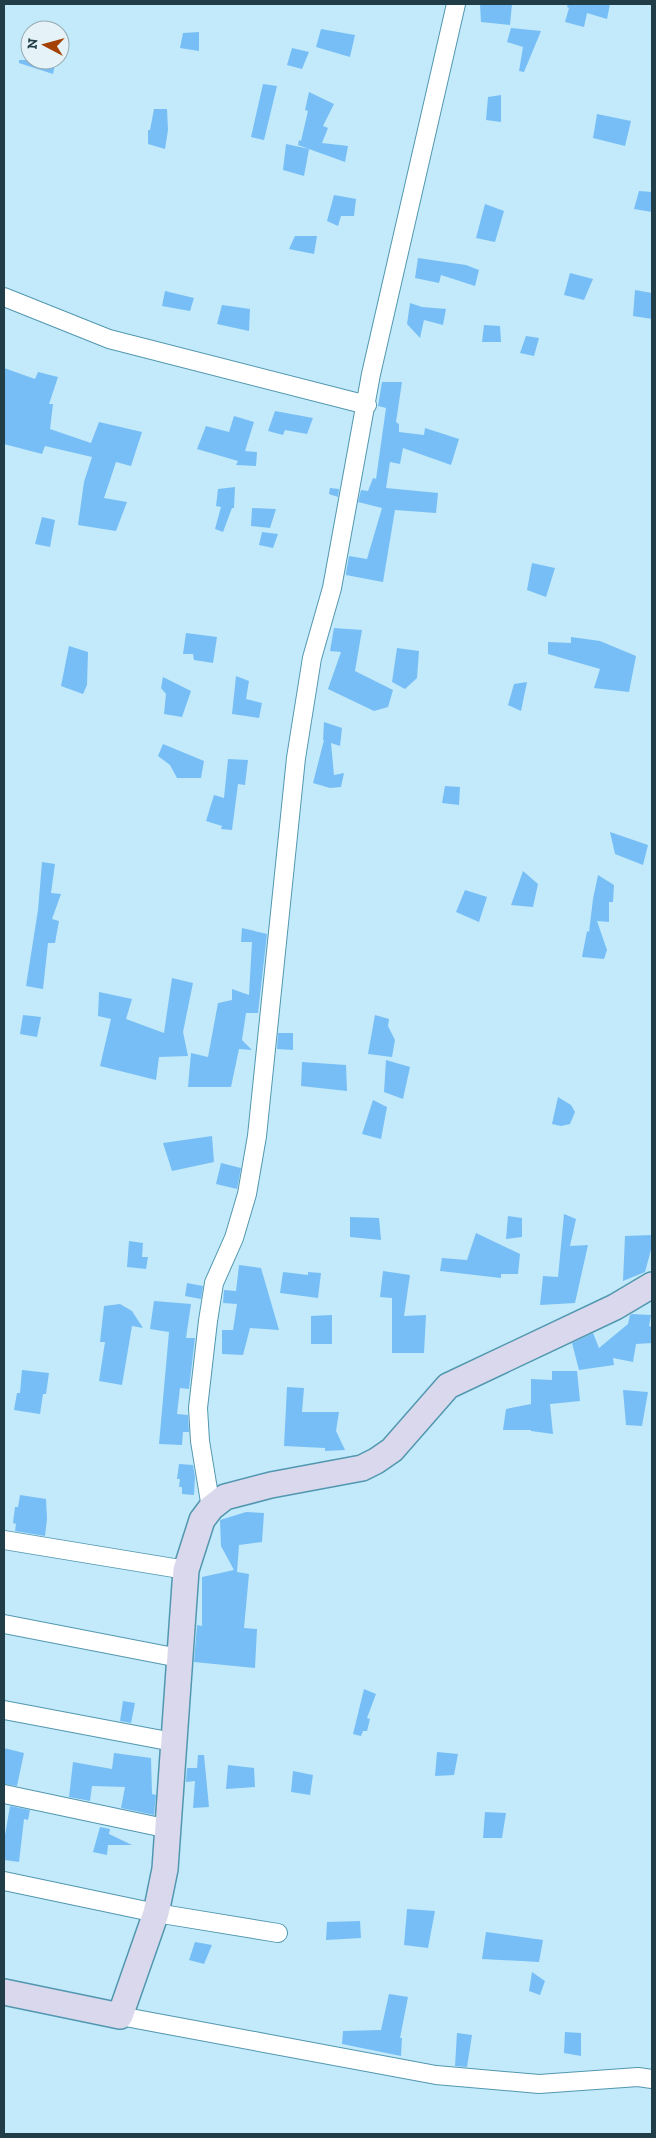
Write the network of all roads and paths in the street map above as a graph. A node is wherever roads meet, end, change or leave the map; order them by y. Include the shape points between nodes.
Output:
1 (456, 4) edge
2 (4, 297) edge
3 (367, 405) junction
4 (645, 1294) edge
5 (211, 1508) junction
6 (4, 1540) edge
7 (186, 1570) junction
8 (4, 1624) edge
9 (179, 1658) junction
10 (4, 1710) edge
11 (173, 1742) junction
12 (4, 1794) edge
13 (169, 1829) junction
14 (4, 1881) edge
15 (156, 1913) junction
16 (278, 1933) dead end
17 (4, 1992) edge
18 (120, 2016) junction
19 (652, 2079) edge

1 - 3 street via 371,374
2 - 3 street via 109,339
3 - 5 street via 352,470 332,588 312,658 296,758 277,952 247,1194 234,1238 214,1283 208,1321 198,1408
4 - 5 street via 448,1386 392,1450 362,1468 225,1497
5 - 7 street via 202,1520
6 - 7 street
7 - 9 street
8 - 9 street
9 - 11 street
10 - 11 street
11 - 13 street
12 - 13 street
13 - 15 street via 166,1869
14 - 15 street
15 - 16 street
15 - 18 street
17 - 18 street
18 - 19 street via 436,2075 540,2084 638,2077

